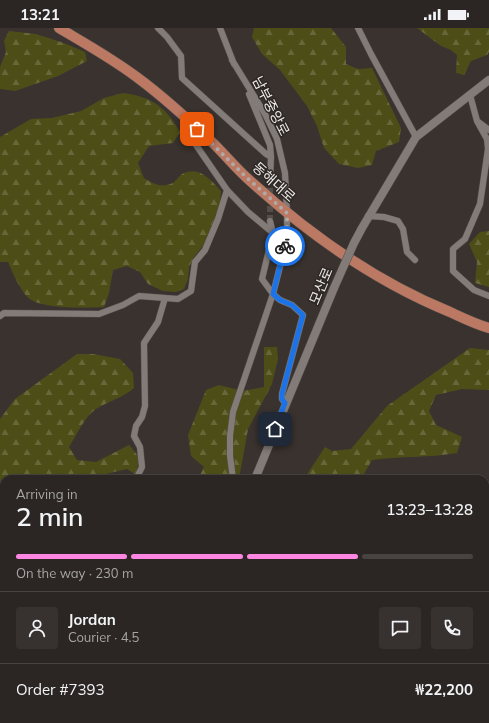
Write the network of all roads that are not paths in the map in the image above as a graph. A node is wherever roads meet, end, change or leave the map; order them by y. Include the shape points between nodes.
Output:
1 (59, 28) edge
2 (158, 28) edge
3 (220, 28) edge
4 (358, 28) edge
5 (232, 60) junction
6 (489, 80) edge
7 (470, 95) junction
8 (477, 121) junction
9 (489, 130) edge
10 (416, 137) junction
11 (196, 145) dead end
12 (271, 157) junction
13 (270, 181) tunnel mouth
14 (227, 190) junction
15 (287, 213) junction
16 (368, 216) junction
17 (270, 221) tunnel mouth
18 (273, 233) junction
19 (415, 260) dead end
20 (273, 294) junction
21 (489, 296) edge
22 (165, 298) junction
23 (0, 316) edge
24 (489, 328) edge
25 (285, 403) junction
26 (138, 475) edge
27 (232, 475) edge
28 (257, 475) edge

1 - 15 main road, 동해대로 via 138,78 215,145
2 - 12 street via 180,56 182,78
3 - 5 street, 남부중앙로
4 - 10 street
5 - 12 street, 남부중앙로 via 254,104 270,145
5 - 15 street, 남부중앙로 via 265,114 276,139 285,173
6 - 7 street, 모산로
7 - 8 street
7 - 10 street, 모산로
8 - 9 street
8 - 21 street via 487,139 488,149 480,204 465,239 453,249 453,271 474,290
10 - 16 street, 모산로
11 - 14 street
12 - 13 street, 남부중앙로
14 - 18 street
14 - 22 street via 205,250 195,262 191,291 178,299
15 - 20 street, 남부중앙로 via 287,239
15 - 24 main road, 동해대로 via 363,268 391,284 434,306
16 - 19 street via 398,221 403,229 405,248
16 - 25 street, 모산로, bridge
17 - 18 street
18 - 20 street via 262,279
20 - 25 street via 303,315 282,394
20 - 27 street, 남부중앙로 via 233,412 230,436
22 - 23 street via 139,296 124,305 99,314 4,313
22 - 26 street via 158,322 144,343 145,406 134,436 140,447 142,467
25 - 28 street, 모산로

